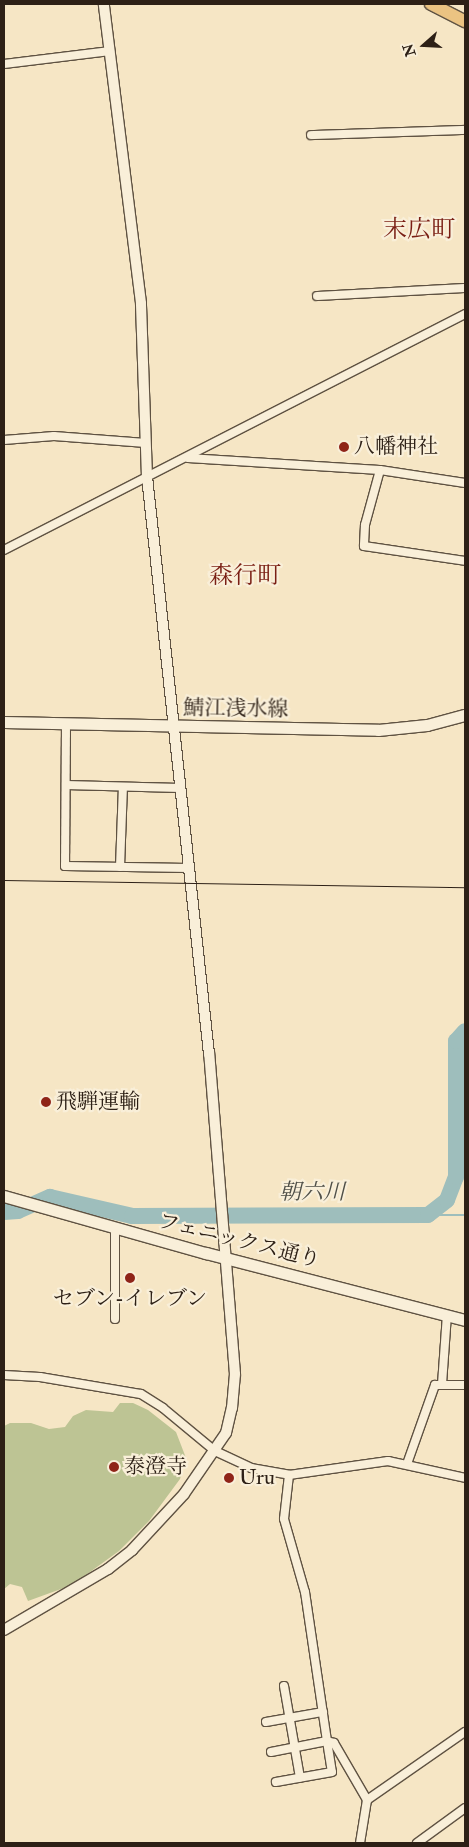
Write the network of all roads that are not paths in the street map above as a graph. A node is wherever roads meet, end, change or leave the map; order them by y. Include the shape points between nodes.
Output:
1 (104, 4) edge
2 (431, 4) edge
3 (465, 21) edge
4 (110, 51) junction
5 (4, 64) edge
6 (465, 130) edge
7 (310, 135) dead end
8 (465, 288) edge
9 (317, 296) dead end
10 (465, 314) edge
11 (4, 440) edge
12 (146, 443) junction
13 (186, 458) junction
14 (380, 470) junction
15 (147, 477) junction
16 (465, 482) edge
17 (4, 550) edge
18 (465, 561) edge
19 (465, 715) edge
20 (4, 722) edge
21 (66, 724) junction
22 (174, 726) junction
23 (66, 785) junction
24 (122, 787) junction
25 (180, 788) junction
26 (120, 867) junction
27 (188, 868) junction
28 (4, 1196) edge
29 (115, 1228) junction
30 (227, 1259) junction
31 (447, 1315) junction
32 (115, 1319) dead end
33 (465, 1320) edge
34 (4, 1375) edge
35 (442, 1384) junction
36 (465, 1385) edge
37 (214, 1451) junction
38 (407, 1464) junction
39 (289, 1475) junction
40 (465, 1478) edge
41 (4, 1630) edge
42 (284, 1686) dead end
43 (322, 1712) junction
44 (290, 1718) junction
45 (266, 1722) dead end
46 (465, 1732) edge
47 (327, 1741) junction
48 (295, 1748) junction
49 (271, 1752) dead end
50 (300, 1778) junction
51 (276, 1782) dead end
52 (367, 1800) junction
53 (465, 1808) edge
54 (360, 1843) edge
55 (417, 1843) edge

1 - 4 street
2 - 3 highway
4 - 5 street
4 - 12 street via 141,303
6 - 7 street
8 - 9 street
10 - 13 street
11 - 12 street via 54,436
12 - 15 street
13 - 14 street
13 - 15 street
14 - 16 street
14 - 18 street via 365,525 364,546
15 - 17 street
15 - 22 street
19 - 22 main road, 鯖江浅水線 via 427,725 386,730
20 - 21 main road, 鯖江浅水線
21 - 22 main road, 鯖江浅水線
21 - 23 street
22 - 25 street
23 - 24 street
23 - 26 street via 65,866
24 - 25 street
24 - 26 street
25 - 27 street
26 - 27 street
27 - 30 street
28 - 29 main road, フェニックス通り
29 - 30 main road, フェニックス通り
29 - 32 street
30 - 31 main road, フェニックス通り
30 - 37 street via 235,1374 226,1433
31 - 33 main road, フェニックス通り
31 - 35 street
34 - 37 street via 40,1377 141,1394 163,1408
35 - 36 street
35 - 38 street via 435,1385
37 - 39 street via 251,1468
37 - 41 street via 184,1494 132,1550 88,1582
38 - 39 street via 388,1461
38 - 40 street
39 - 43 street via 284,1519 305,1592
42 - 44 street
43 - 44 street
43 - 47 street
44 - 45 street
44 - 48 street
46 - 52 street
47 - 48 street
47 - 50 street via 332,1772
47 - 52 street via 334,1743
48 - 49 street
48 - 50 street
50 - 51 street
52 - 54 street
53 - 55 street

